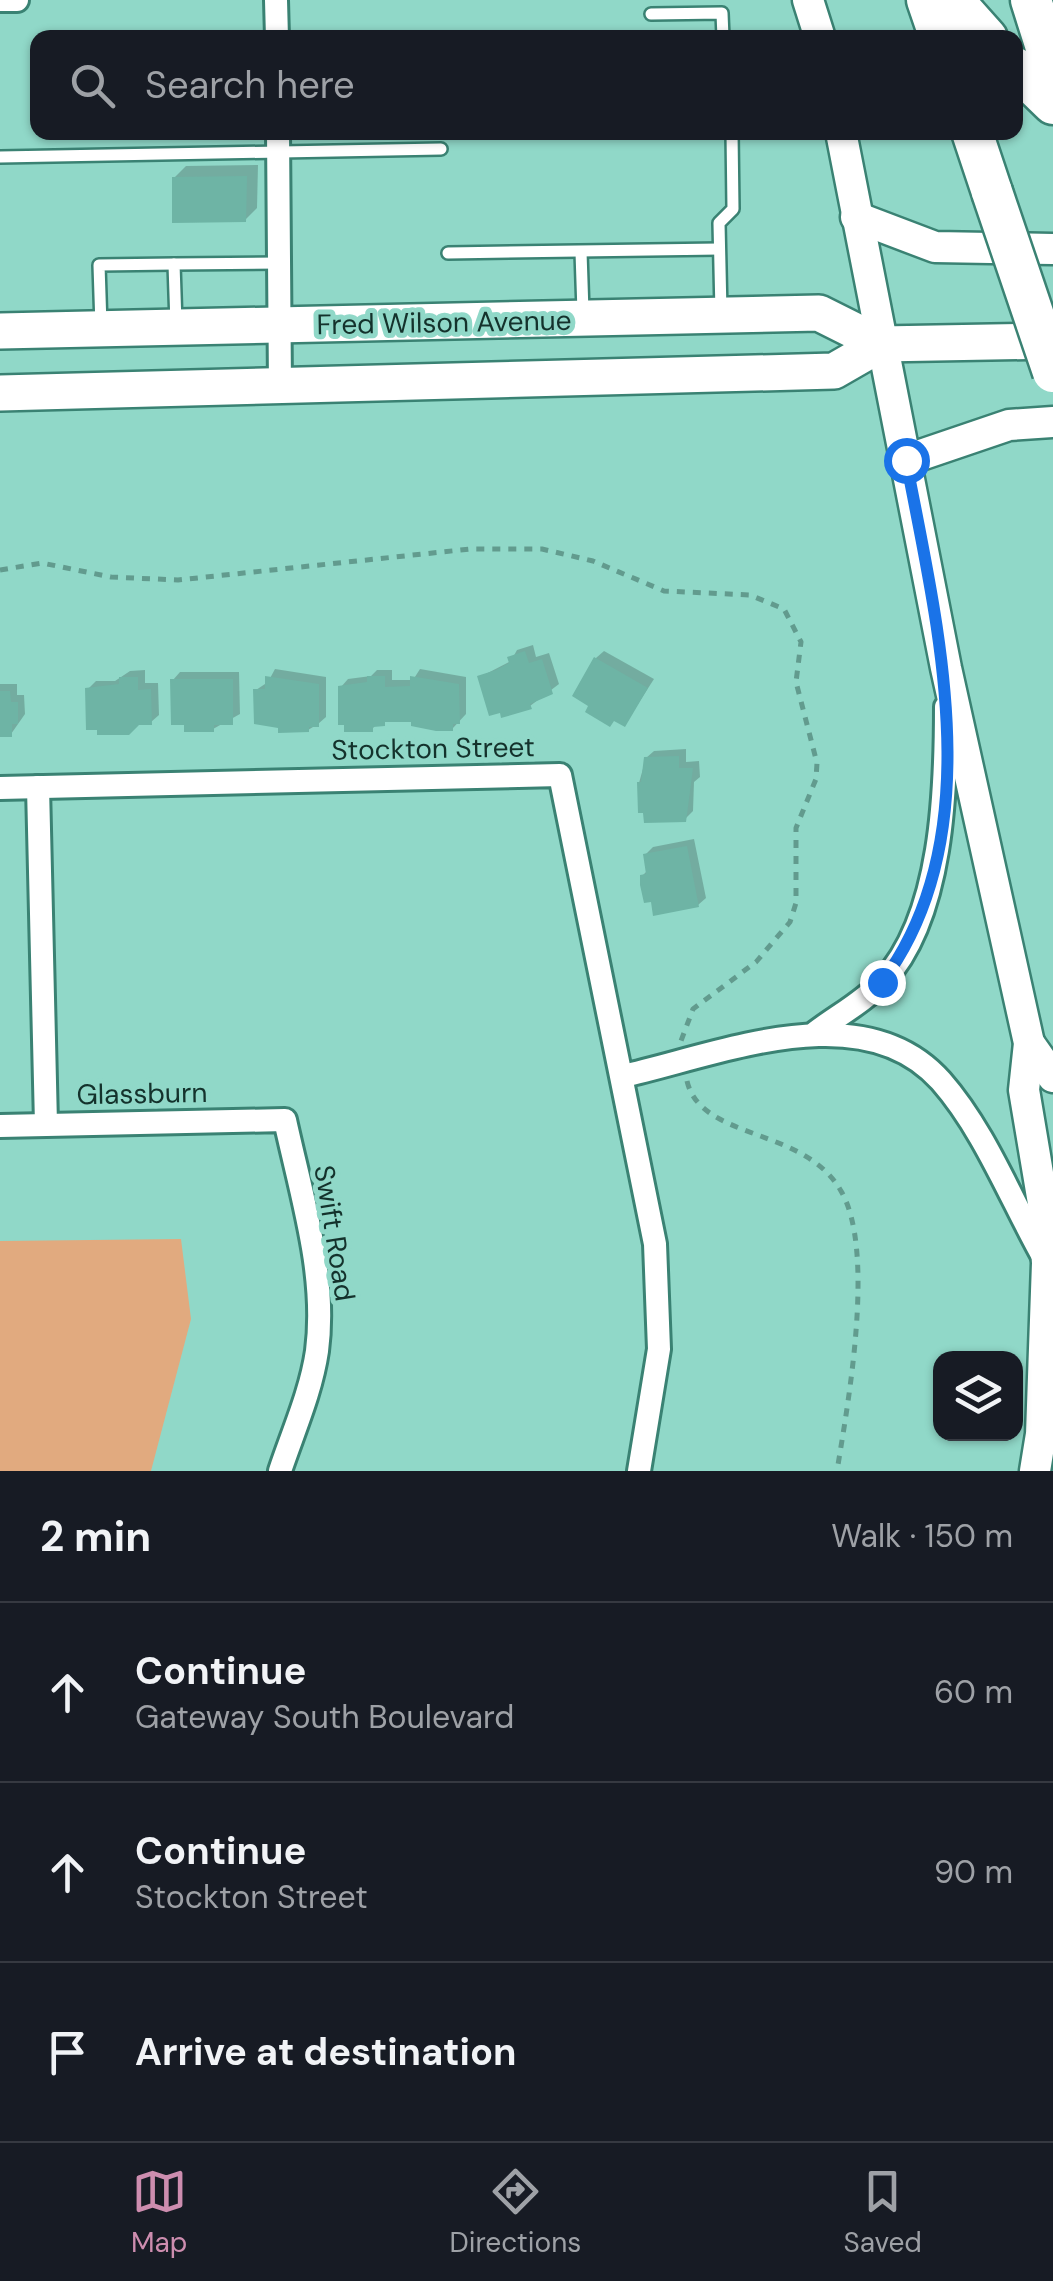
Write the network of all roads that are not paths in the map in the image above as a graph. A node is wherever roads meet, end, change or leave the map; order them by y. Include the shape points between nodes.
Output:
1 (0, 0) edge
2 (18, 0) edge
3 (276, 0) edge
4 (808, 0) edge
5 (928, 0) edge
6 (953, 0) edge
7 (1031, 0) edge
8 (650, 14) dead end
9 (277, 30) edge
10 (723, 30) edge
11 (817, 30) edge
12 (937, 30) edge
13 (979, 30) edge
14 (1053, 70) edge
15 (1023, 75) edge
16 (1053, 104) edge
17 (732, 140) edge
18 (843, 140) edge
19 (975, 140) edge
20 (278, 143) edge
21 (440, 149) dead end
22 (0, 157) edge
23 (856, 217) junction
24 (720, 249) junction
25 (1053, 249) edge
26 (581, 252) junction
27 (448, 253) dead end
28 (279, 263) junction
29 (174, 264) junction
30 (721, 316) junction
31 (584, 318) junction
32 (280, 326) junction
33 (176, 328) junction
34 (102, 330) junction
35 (0, 332) edge
36 (1053, 341) edge
37 (881, 344) junction
38 (1053, 372) edge
39 (577, 376) junction
40 (280, 387) junction
41 (0, 393) edge
42 (1053, 422) edge
43 (906, 460) junction
44 (946, 668) junction
45 (38, 787) junction
46 (0, 788) edge
47 (816, 1032) junction
48 (1029, 1043) junction
49 (623, 1076) junction
50 (1053, 1077) edge
51 (285, 1120) joint
52 (46, 1124) junction
53 (0, 1126) edge
54 (1047, 1263) junction
55 (280, 1471) edge
56 (639, 1471) edge
57 (1035, 1471) edge

1 - 2 street
3 - 9 street
4 - 11 main road
5 - 12 highway
6 - 13 highway
7 - 14 highway
8 - 10 lane via 722,12
15 - 16 highway
17 - 24 lane via 733,209 719,224
18 - 23 main road
19 - 38 highway, bridge
20 - 21 lane
20 - 22 lane
20 - 28 street
23 - 25 main road via 945,248
23 - 37 main road
24 - 26 lane
24 - 30 lane
26 - 27 lane
26 - 31 lane
28 - 29 lane
28 - 32 street
29 - 33 lane
29 - 34 lane via 100,265
30 - 31 main road, Fred Wilson Avenue
30 - 37 main road, Fred Wilson Avenue via 819,313
31 - 32 main road, Fred Wilson Avenue
31 - 39 main road
32 - 33 main road, Fred Wilson Avenue
32 - 40 street
33 - 34 main road, Fred Wilson Avenue
34 - 35 main road, Fred Wilson Avenue
36 - 37 main road, Fred Wilson Avenue
37 - 39 main road, Fred Wilson Avenue via 834,371
37 - 43 main road
39 - 40 main road, Fred Wilson Avenue
40 - 41 main road, Fred Wilson Avenue
42 - 43 main road via 1009,425
43 - 44 main road
44 - 47 street via 946,805 909,939 882,982
44 - 48 main road
45 - 46 street, Stockton Street
45 - 49 street, Stockton Street via 560,775
45 - 52 street
47 - 49 street
47 - 54 street via 897,1046 941,1081
48 - 50 main road
48 - 54 main road via 1024,1090
49 - 56 street, Stockton Street via 651,1216 659,1316 656,1381
51 - 52 street, Glassburn
51 - 55 street, Swift Road via 314,1262 318,1327 310,1380
52 - 53 street, Glassburn
54 - 57 main road

